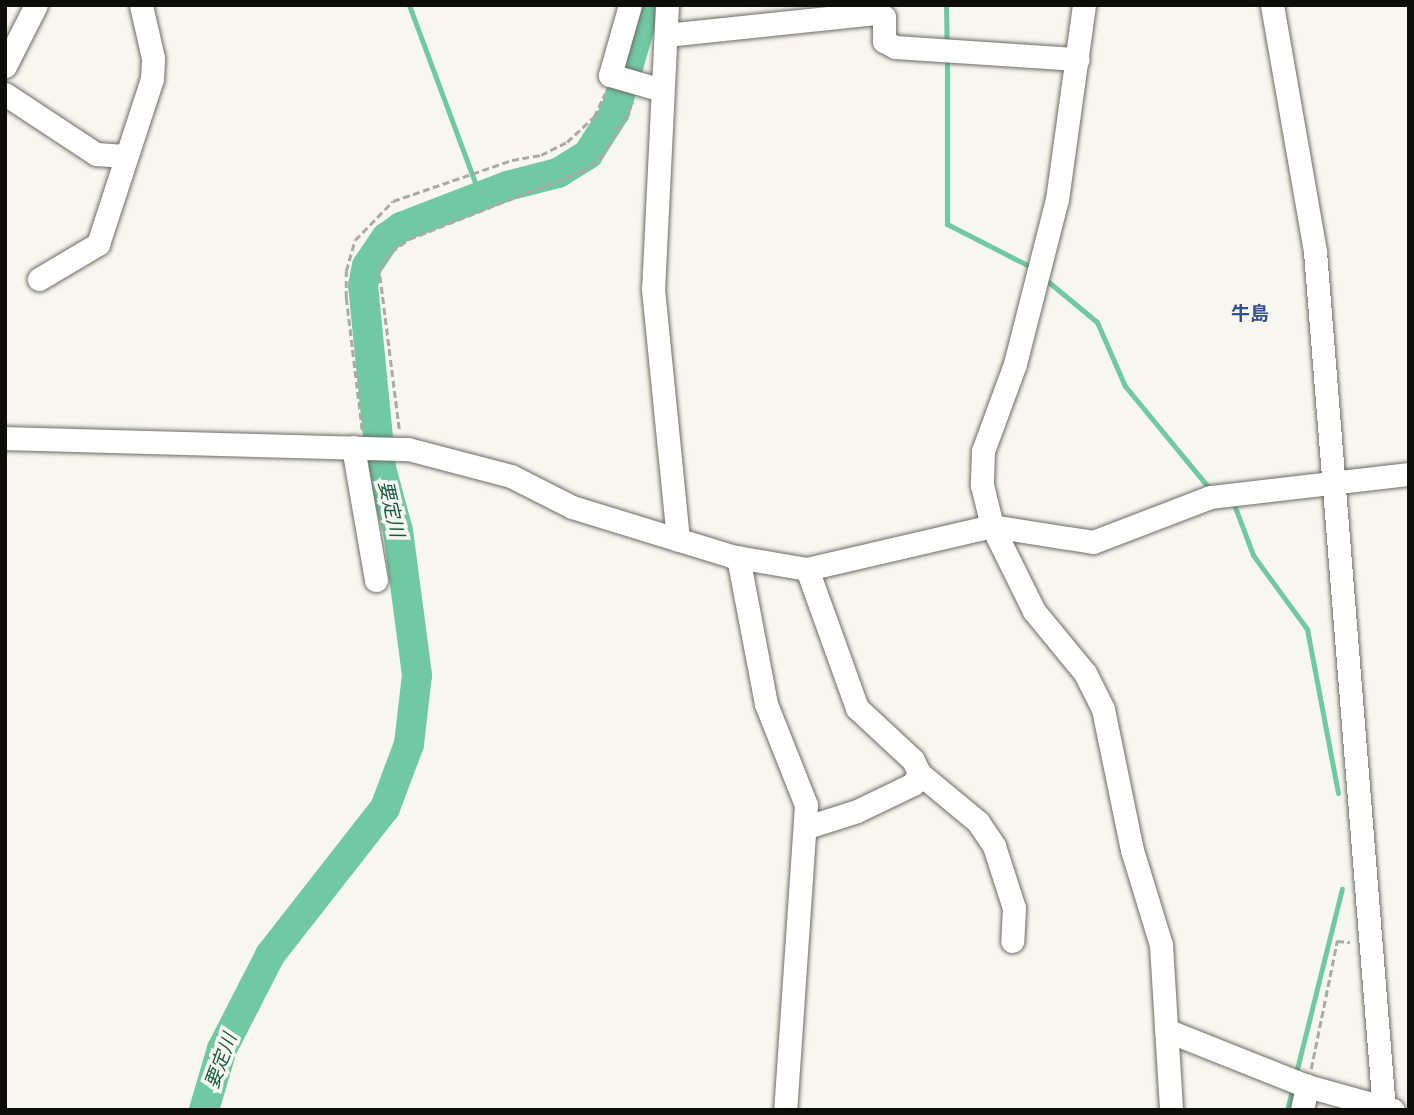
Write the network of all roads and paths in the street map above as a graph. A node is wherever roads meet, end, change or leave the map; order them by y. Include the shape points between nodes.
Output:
1 (36, 5) edge
2 (141, 5) edge
3 (630, 5) edge
4 (667, 5) edge
5 (1084, 5) edge
6 (1272, 5) edge
7 (869, 9) edge
8 (666, 35) junction
9 (1078, 59) junction
10 (5, 66) edge
11 (634, 82) junction
12 (5, 94) edge
13 (125, 156) junction
14 (38, 279) dead end
15 (5, 438) edge
16 (360, 447) junction
17 (408, 449) junction
18 (1409, 474) edge
19 (1337, 482) junction
20 (992, 526) junction
21 (678, 540) junction
22 (738, 557) junction
23 (807, 569) junction
24 (376, 580) dead end
25 (919, 773) junction
26 (807, 827) junction
27 (1012, 941) dead end
28 (1357, 942) dead end
29 (1166, 1030) junction
30 (1307, 1086) junction
31 (1387, 1109) edge
32 (785, 1110) edge
33 (1171, 1110) edge
34 (1302, 1110) edge

1 - 10 street
2 - 13 street via 153,58 152,79
3 - 11 street
4 - 8 street
5 - 9 street
6 - 19 street via 1315,252
7 - 8 street
7 - 9 street via 884,17 887,45
8 - 11 street
9 - 20 street via 1057,199 1015,364 984,451 982,485
11 - 16 path via 567,142 541,155 393,201 355,240 346,271 346,298 363,421
11 - 17 path via 601,158 582,171 409,239 385,261 379,271 381,305 400,436
11 - 21 street
12 - 13 street via 96,154
13 - 14 street via 98,244
15 - 16 street
16 - 17 street
16 - 24 street
17 - 21 street via 511,476 572,507
18 - 19 street
19 - 20 street via 1210,496 1093,542
19 - 31 street via 1349,705
20 - 23 street
20 - 29 street via 1034,611 1078,663 1103,709 1132,850 1161,945
21 - 22 street
22 - 23 street
22 - 26 street via 766,704 806,805
23 - 25 street via 858,708 913,760
25 - 26 street via 913,783 857,811
25 - 27 street via 978,822 994,846 1014,908
26 - 32 street
28 - 30 path via 1337,941
29 - 30 street
29 - 33 street
30 - 31 street
30 - 34 street

